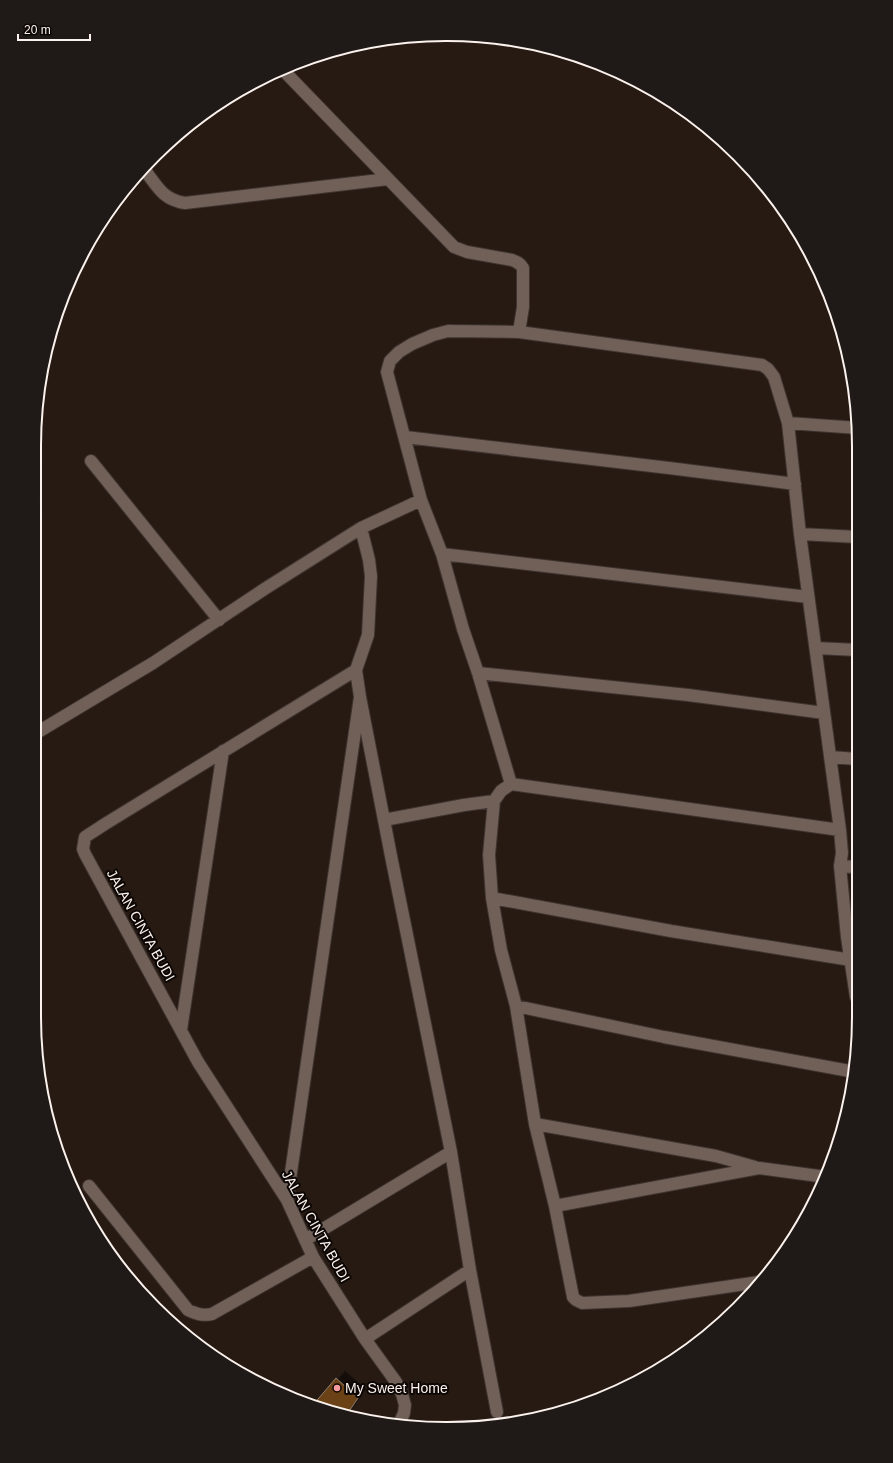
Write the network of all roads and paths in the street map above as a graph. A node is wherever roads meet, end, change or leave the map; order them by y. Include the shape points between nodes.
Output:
1 (287, 74) edge
2 (147, 173) edge
3 (388, 179) junction
4 (519, 332) junction
5 (788, 423) junction
6 (851, 428) edge
7 (405, 437) junction
8 (91, 461) dead end
9 (795, 484) junction
10 (421, 500) junction
11 (361, 528) junction
12 (800, 534) junction
13 (852, 537) edge
14 (442, 554) junction
15 (808, 597) junction
16 (219, 620) junction
17 (816, 648) junction
18 (852, 650) edge
19 (356, 670) junction
20 (478, 673) junction
21 (360, 697) junction
22 (824, 713) junction
23 (41, 730) edge
24 (223, 751) junction
25 (830, 757) junction
26 (852, 759) edge
27 (511, 784) junction
28 (494, 801) junction
29 (384, 820) junction
30 (840, 830) junction
31 (840, 866) junction
32 (852, 867) edge
33 (492, 898) junction
34 (851, 937) edge
35 (851, 960) junction
36 (852, 967) edge
37 (516, 1006) junction
38 (181, 1030) junction
39 (849, 1071) edge
40 (535, 1124) junction
41 (451, 1152) junction
42 (759, 1168) junction
43 (819, 1176) edge
44 (89, 1186) dead end
45 (288, 1200) junction
46 (555, 1206) junction
47 (305, 1240) junction
48 (313, 1257) junction
49 (470, 1270) junction
50 (752, 1283) edge
51 (365, 1339) junction
52 (497, 1412) dead end
53 (401, 1420) edge

1 - 3 street
2 - 3 street via 166,197 175,202 185,203
3 - 4 street via 454,247 521,265 523,307
4 - 5 street via 762,365 774,377
4 - 7 street via 448,331 412,344 399,352 390,361 387,372
5 - 6 street
5 - 9 street
7 - 9 street
7 - 10 street
8 - 16 street
9 - 12 street
10 - 11 street
10 - 14 street
11 - 16 street
11 - 19 street via 371,576 368,635
12 - 13 street
12 - 15 street
14 - 15 street
14 - 20 street
15 - 17 street
16 - 23 street via 154,663
17 - 18 street
17 - 22 street
19 - 21 street
19 - 24 street, JALAN CINTA BUDI
20 - 22 street via 681,694
20 - 27 street
21 - 29 street
21 - 45 street
22 - 25 street
24 - 38 street
24 - 38 street, JALAN CINTA BUDI via 98,828 86,837 84,843 85,854
25 - 26 street
25 - 30 street
27 - 28 street via 501,791
27 - 30 street
28 - 29 street
28 - 33 street via 489,855
29 - 41 street
30 - 31 street
31 - 32 street
31 - 34 street
33 - 35 street via 671,931
33 - 37 street via 501,950
34 - 35 street
35 - 36 street
37 - 39 street via 664,1037
37 - 40 street
38 - 45 street, JALAN CINTA BUDI via 198,1062
40 - 42 street via 716,1156
40 - 46 street
41 - 47 street
41 - 49 street
42 - 43 street
42 - 46 street
44 - 48 street via 188,1310 195,1314 203,1316 216,1312
45 - 47 street, JALAN CINTA BUDI
46 - 50 street via 573,1297 578,1302 629,1301
47 - 48 street, JALAN CINTA BUDI
48 - 51 street, JALAN CINTA BUDI
49 - 51 street
49 - 52 street
51 - 53 street, JALAN CINTA BUDI via 402,1394 405,1405

